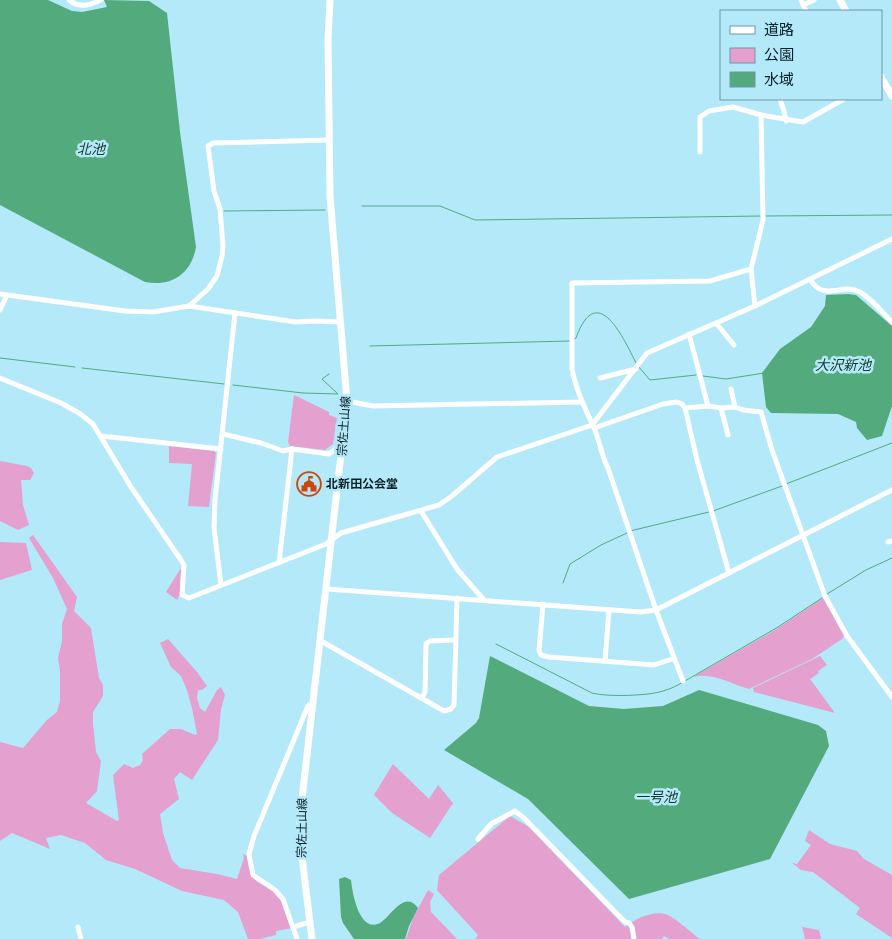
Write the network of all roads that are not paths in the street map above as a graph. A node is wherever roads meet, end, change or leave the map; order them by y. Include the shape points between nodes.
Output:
1 (69, 0) edge
2 (100, 0) edge
3 (330, 0) edge
4 (814, 0) edge
5 (804, 2) edge
6 (882, 79) edge
7 (892, 96) edge
8 (780, 100) edge
9 (842, 100) edge
10 (761, 115) junction
11 (786, 121) junction
12 (328, 140) junction
13 (700, 152) dead end
14 (892, 239) edge
15 (751, 269) junction
16 (810, 278) junction
17 (0, 294) edge
18 (7, 295) junction
19 (189, 306) junction
20 (754, 306) junction
21 (0, 310) edge
22 (235, 312) junction
23 (341, 322) junction
24 (892, 322) edge
25 (716, 324) junction
26 (689, 334) junction
27 (734, 345) dead end
28 (636, 369) junction
29 (0, 378) edge
30 (600, 378) dead end
31 (731, 389) dead end
32 (347, 402) junction
33 (581, 402) junction
34 (708, 406) junction
35 (734, 407) junction
36 (684, 408) junction
37 (721, 408) junction
38 (593, 426) junction
39 (223, 434) junction
40 (728, 435) dead end
41 (101, 436) junction
42 (343, 448) junction
43 (292, 449) junction
44 (221, 450) junction
45 (892, 490) edge
46 (421, 511) junction
47 (804, 534) junction
48 (333, 538) junction
49 (279, 563) junction
50 (728, 573) junction
51 (220, 585) junction
52 (327, 588) junction
53 (457, 598) junction
54 (484, 600) junction
55 (542, 604) junction
56 (608, 610) junction
57 (656, 610) junction
58 (455, 640) junction
59 (321, 641) junction
60 (672, 659) dead end
61 (604, 661) junction
62 (683, 681) dead end
63 (892, 697) edge
64 (422, 698) junction
65 (313, 701) junction
66 (478, 839) dead end
67 (310, 922) junction
68 (78, 927) dead end
69 (293, 927) junction
70 (81, 939) edge
71 (297, 939) edge
72 (312, 939) edge
73 (634, 939) edge

1 - 2 street via 80,6
3 - 12 main road, 宗佐土山線
4 - 5 street
6 - 7 main road
8 - 11 street
9 - 11 street via 802,122
10 - 11 street
10 - 13 street via 733,107 710,111 700,117
10 - 15 street via 763,220
12 - 19 street via 213,143 208,146 224,246 217,276
12 - 23 main road, 宗佐土山線
14 - 16 street
15 - 20 street
15 - 33 street via 710,281 572,283 572,369
16 - 20 street
16 - 24 street via 816,288 823,291 860,292
17 - 18 street
18 - 19 street via 145,312
18 - 21 street
19 - 22 street
20 - 25 street
22 - 23 street via 296,322
22 - 39 street
23 - 32 main road, 宗佐土山線
25 - 26 street
25 - 27 street
26 - 28 street via 647,353
26 - 34 street
28 - 30 street
28 - 38 street
29 - 41 street via 79,413 93,424
31 - 35 street
32 - 33 street via 373,406
32 - 42 main road, 宗佐土山線
33 - 38 street
34 - 36 street
34 - 37 street
35 - 37 street
35 - 47 street via 761,412
36 - 38 street via 677,402 663,404
36 - 50 street
37 - 40 street
38 - 46 street via 497,457 446,501
38 - 57 street
39 - 43 street via 283,451
39 - 44 street
41 - 44 street
41 - 51 street via 181,560 184,566 182,595 189,598
42 - 43 street via 329,454
42 - 48 main road, 宗佐土山線
43 - 49 street
44 - 51 street via 214,528
45 - 47 street
46 - 48 street
46 - 54 street via 457,569
47 - 50 street
47 - 63 street via 825,596 847,636
48 - 49 street via 326,544
48 - 52 main road, 宗佐土山線
49 - 51 street
50 - 57 street
52 - 53 street
52 - 59 main road, 宗佐土山線
53 - 54 street
53 - 58 street
54 - 55 street
55 - 56 street
55 - 61 street via 541,655
56 - 57 street
56 - 61 street
57 - 62 street
58 - 64 street via 426,644 425,692
58 - 64 street via 453,706 444,711
59 - 64 street
59 - 65 main road, 宗佐土山線
60 - 61 street via 654,665
65 - 67 main road, 宗佐土山線 via 300,817
65 - 69 street via 308,706 249,854 253,875 282,899
66 - 73 street via 491,824 515,811 629,923
67 - 69 street
67 - 72 main road, 宗佐土山線
68 - 70 street
69 - 71 street

